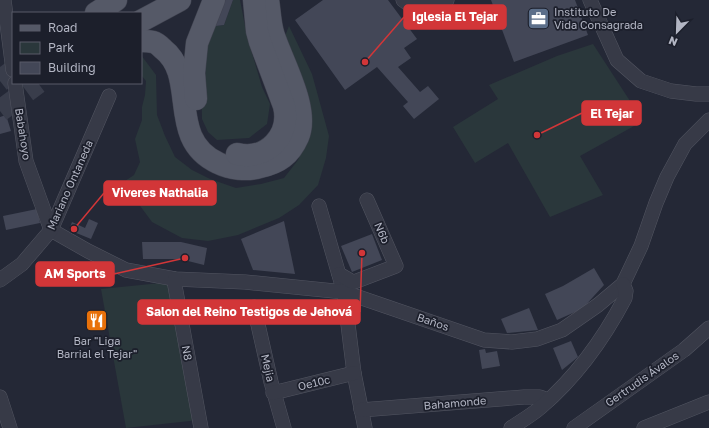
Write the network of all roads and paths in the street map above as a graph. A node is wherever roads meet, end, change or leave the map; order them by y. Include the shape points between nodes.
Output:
1 (4, 0) edge
2 (116, 0) edge
3 (180, 0) edge
4 (214, 0) edge
5 (254, 0) edge
6 (268, 0) edge
7 (403, 0) edge
8 (447, 0) edge
9 (590, 0) edge
10 (98, 12) edge
11 (142, 20) edge
12 (142, 41) edge
13 (12, 62) edge
14 (15, 84) edge
15 (709, 94) edge
16 (109, 96) dead end
17 (709, 120) edge
18 (368, 200) dead end
19 (319, 206) dead end
20 (51, 230) junction
21 (339, 274) junction
22 (175, 279) junction
23 (0, 280) edge
24 (623, 284) junction
25 (344, 292) junction
26 (254, 307) dead end
27 (709, 328) edge
28 (354, 373) junction
29 (273, 393) junction
30 (0, 397) edge
31 (548, 400) junction
32 (709, 402) edge
33 (361, 410) junction
34 (10, 428) edge
35 (201, 428) edge
36 (284, 428) edge
37 (364, 428) edge
38 (511, 428) edge
39 (574, 428) edge
40 (644, 428) edge

1 - 13 street
2 - 10 main road
3 - 11 main road
4 - 5 main road via 197,43 194,61 198,116 207,137 216,145 227,151 250,155 268,149 276,142 283,132 286,115 258,36
6 - 12 main road via 273,34 299,103 301,116 299,134 294,146 273,164 256,168 224,166 212,160 200,149 191,136 186,119 176,65 169,53 154,42
7 - 8 street via 415,6
9 - 15 street via 617,60 641,81 671,91
14 - 20 street, Babahoyo via 26,161
16 - 20 street, Mariano Ontaneda
17 - 24 street, Baños via 685,144 667,177 641,246
18 - 21 street, N6b via 396,266 354,282
19 - 21 street
20 - 22 street, Baños via 126,270
20 - 23 street, Mariano Ontaneda via 22,264
21 - 25 street
22 - 25 street, Baños via 245,282
22 - 35 street, N8
24 - 25 street, Baños via 562,330 537,339 512,342 484,340
24 - 31 street via 625,298 606,332 577,370
25 - 28 street
26 - 29 street, Mejia
27 - 39 street, Gertrudis Ávalos via 684,350
28 - 29 street, Oe10c
28 - 33 street
29 - 36 street, Mejia
30 - 34 street
31 - 33 street, Bahamonde via 524,397
31 - 38 street
32 - 40 street
33 - 37 street

